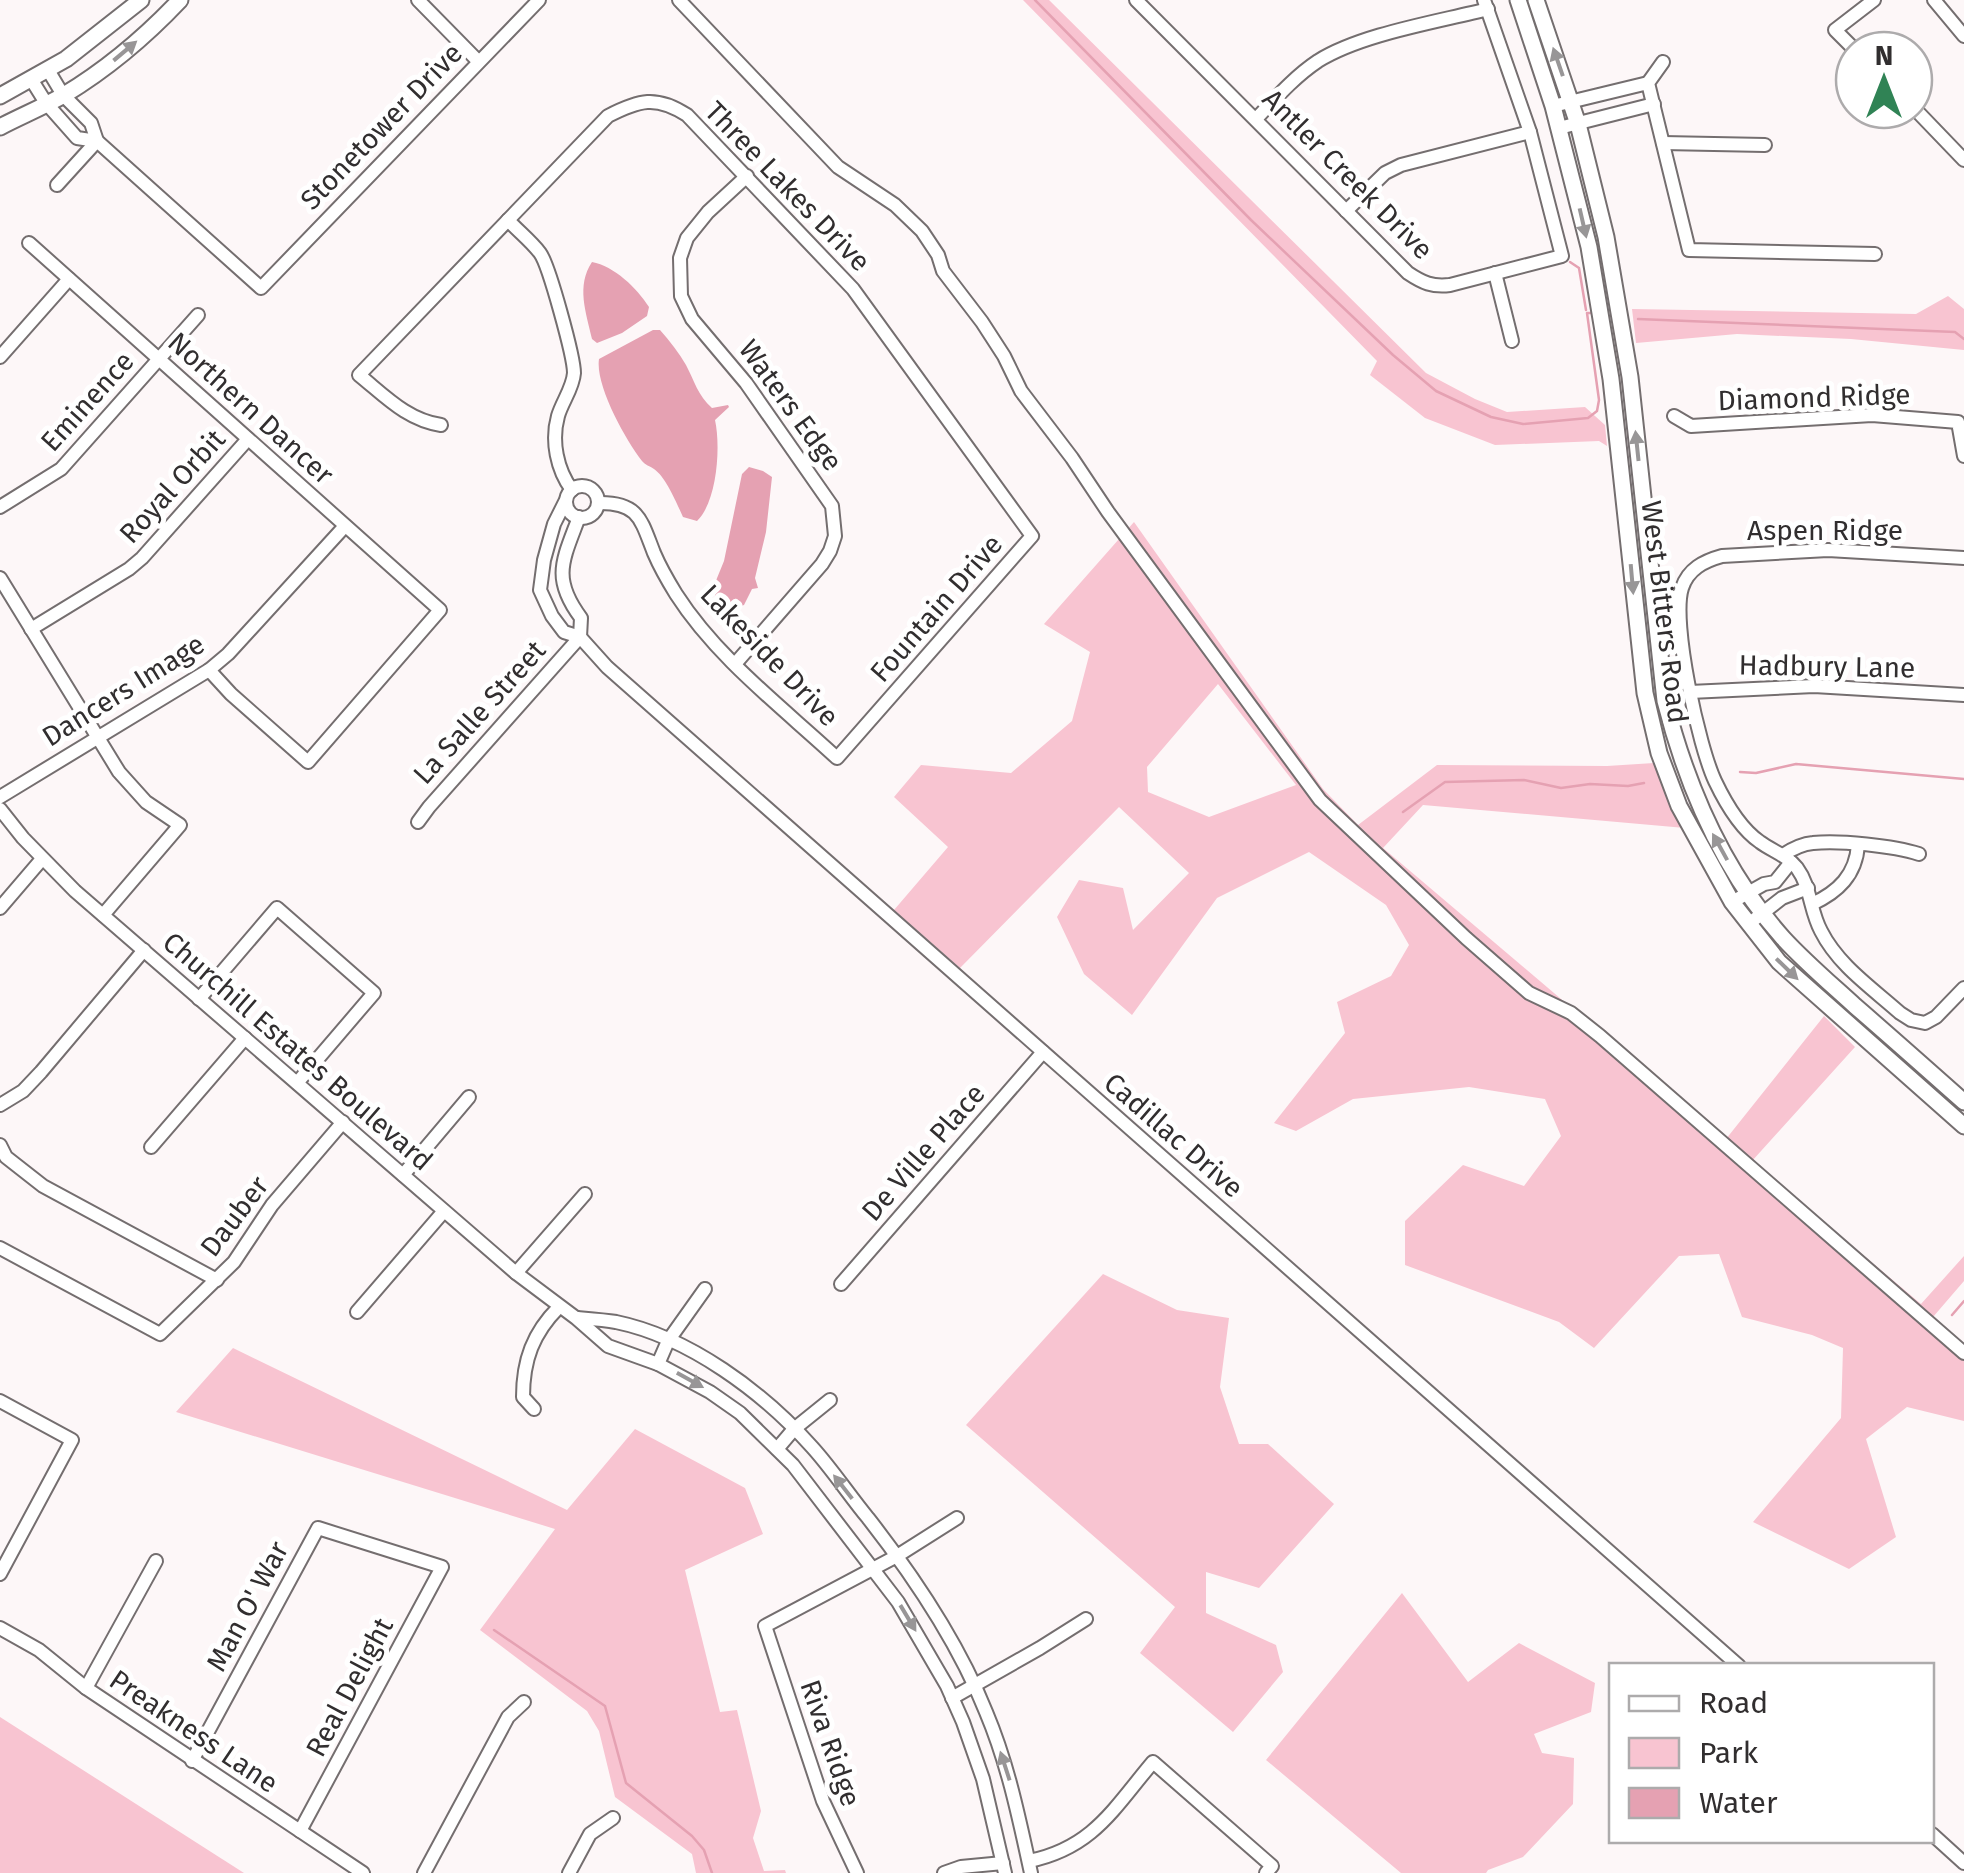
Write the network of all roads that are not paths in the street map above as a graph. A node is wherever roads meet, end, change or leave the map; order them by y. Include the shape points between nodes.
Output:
1 (142, 0) edge
2 (180, 0) edge
3 (418, 0) edge
4 (539, 0) edge
5 (679, 0) edge
6 (1136, 0) edge
7 (1518, 0) edge
8 (1536, 0) edge
9 (1874, 0) edge
10 (1934, 0) edge
11 (1486, 5) edge
12 (1835, 30) edge
13 (1964, 36) edge
14 (478, 61) junction
15 (1663, 62) dead end
16 (48, 70) junction
17 (31, 80) junction
18 (1648, 83) junction
19 (1613, 93) junction
20 (63, 95) junction
21 (0, 96) edge
22 (1571, 102) junction
23 (46, 103) junction
24 (1654, 104) junction
25 (1553, 106) junction
26 (1619, 113) junction
27 (1256, 119) junction
28 (1578, 124) junction
29 (1934, 126) edge
30 (0, 127) edge
31 (1934, 127) edge
32 (1559, 128) junction
33 (1530, 132) junction
34 (97, 142) junction
35 (1663, 142) junction
36 (1765, 145) dead end
37 (1964, 147) edge
38 (1964, 160) edge
39 (748, 176) junction
40 (57, 185) dead end
41 (1346, 210) junction
42 (508, 220) junction
43 (29, 243) dead end
44 (1876, 254) dead end
45 (1495, 274) junction
46 (69, 279) junction
47 (198, 315) dead end
48 (1512, 341) dead end
49 (0, 356) edge
50 (159, 359) junction
51 (1630, 377) junction
52 (1611, 379) junction
53 (1674, 416) dead end
54 (442, 425) dead end
55 (248, 439) junction
56 (1964, 456) edge
57 (568, 496) junction
58 (598, 503) junction
59 (0, 507) edge
60 (579, 517) junction
61 (345, 526) junction
62 (1032, 536) joint
63 (546, 550) junction
64 (565, 556) junction
65 (1964, 558) edge
66 (0, 578) edge
67 (567, 598) junction
68 (547, 608) junction
69 (31, 629) junction
70 (580, 637) junction
71 (735, 664) junction
72 (208, 670) junction
73 (1690, 692) junction
74 (1964, 695) edge
75 (97, 738) junction
76 (1677, 750) junction
77 (1659, 753) junction
78 (837, 758) joint
79 (0, 797) edge
80 (0, 809) edge
81 (418, 822) dead end
82 (1858, 845) junction
83 (1919, 854) dead end
84 (1787, 858) junction
85 (42, 859) junction
86 (1775, 882) junction
87 (1808, 888) junction
88 (1748, 892) junction
89 (1782, 898) junction
90 (1732, 902) junction
91 (1812, 904) junction
92 (0, 908) edge
93 (1764, 913) junction
94 (103, 914) junction
95 (1748, 924) junction
96 (144, 950) junction
97 (1964, 988) edge
98 (199, 998) junction
99 (244, 1038) junction
100 (1043, 1052) junction
101 (297, 1083) junction
102 (470, 1097) dead end
103 (1959, 1098) edge
104 (0, 1105) edge
105 (1943, 1108) junction
106 (343, 1122) junction
107 (1964, 1126) edge
108 (0, 1145) edge
109 (151, 1147) dead end
110 (402, 1175) junction
111 (585, 1194) dead end
112 (444, 1211) junction
113 (0, 1248) edge
114 (516, 1273) junction
115 (217, 1280) junction
116 (841, 1284) dead end
117 (706, 1289) dead end
118 (559, 1306) junction
119 (357, 1312) dead end
120 (576, 1318) junction
121 (668, 1341) junction
122 (1964, 1352) edge
123 (658, 1364) junction
124 (830, 1400) dead end
125 (0, 1401) edge
126 (534, 1409) dead end
127 (794, 1429) junction
128 (777, 1449) junction
129 (957, 1518) dead end
130 (897, 1556) junction
131 (156, 1561) dead end
132 (442, 1567) joint
133 (873, 1568) junction
134 (0, 1574) edge
135 (1086, 1619) dead end
136 (0, 1628) edge
137 (1736, 1663) edge
138 (974, 1685) junction
139 (86, 1688) junction
140 (952, 1698) junction
141 (524, 1702) dead end
142 (192, 1760) junction
143 (614, 1818) dead end
144 (300, 1832) junction
145 (1934, 1836) edge
146 (1964, 1862) edge
147 (1030, 1867) edge
148 (1004, 1868) edge
149 (1269, 1870) edge
150 (363, 1873) edge
151 (424, 1873) edge
152 (569, 1873) edge
153 (857, 1873) edge
154 (944, 1873) edge

1 - 16 main road
20 -> 2 main road via 130,48
3 - 14 street
4 - 14 street, Stonetower Drive
5 - 122 street via 838,166 922,230 1021,391 1320,800 1529,993 1572,1013 1600,1036
6 - 27 street, Antler Creek Drive
7 - 25 main road, West Bitters Road
22 -> 8 main road, West Bitters Road
9 - 12 street
10 - 13 street
11 - 27 street via 1334,52 1303,72
11 - 33 street
14 - 34 street, Stonetower Drive via 261,288
15 - 18 street
16 - 17 main road
16 - 20 street
17 - 21 main road
17 - 23 street
18 - 19 street
18 - 24 street
19 - 22 street
19 - 26 street
20 - 23 main road
20 - 34 street via 91,123
22 - 25 street
22 - 28 main road, West Bitters Road
23 - 30 main road
23 - 34 street via 77,138
24 - 26 street
24 - 35 street
25 - 32 main road, West Bitters Road
26 - 28 street
27 - 41 street, Antler Creek Drive
28 - 32 street
28 - 51 main road, West Bitters Road
29 - 37 street
31 - 38 street
32 -> 52 main road, West Bitters Road via 1589,247
33 - 41 street via 1401,165
33 - 45 street, Antler Creek Drive via 1562,256
34 - 40 street
35 - 36 street
35 - 44 street via 1688,250
39 - 42 street, Three Lakes Drive via 687,115 644,101 608,116
39 - 62 street, Three Lakes Drive via 853,289
39 - 71 street, Waters Edge via 687,238 681,296 832,506 835,536 822,564
41 - 45 street, Antler Creek Drive via 1423,283 1450,285
42 - 54 street, Three Lakes Drive via 359,375 406,413
42 - 57 street via 542,255 571,355 574,372 558,415 556,446
43 - 46 street, Northern Dancer
45 - 48 street
46 - 49 street
46 - 50 street, Northern Dancer
47 - 50 street, Eminence
50 - 55 street, Northern Dancer
50 - 59 street, Eminence via 61,469
51 - 52 main road
76 -> 51 main road, West Bitters Road via 1658,654
52 -> 77 main road, West Bitters Road via 1638,641
53 - 56 street, Diamond Ridge via 1691,426 1872,415 1958,422
55 - 61 street, Northern Dancer
55 - 69 street, Royal Orbit via 142,558
57 - 58 street via 578,486 588,487
57 - 60 street via 568,508
57 - 63 street
58 - 60 street via 593,513
58 - 71 street, Lakeside Drive via 636,514 691,617
60 - 64 street
61 - 72 street, Dancers Image
61 - 72 street, Northern Dancer via 440,610 308,762
62 - 78 street, Fountain Drive
63 - 64 street
63 - 68 street via 540,590
64 - 67 street
65 - 73 street, Aspen Ridge via 1828,550 1706,560 1691,572 1680,601
66 - 69 street
67 - 68 street
67 - 70 street via 581,618
68 - 70 street via 564,632
69 - 75 street
70 - 81 street, La Salle Street
70 - 100 street, Cadillac Drive
71 - 78 street, Lakeside Drive
72 - 75 street, Dancers Image
73 - 74 street, Hadbury Lane via 1800,686
73 - 84 street via 1714,781 1750,834
75 - 79 street, Dancers Image
75 - 94 street via 136,794 180,825
76 - 77 main road
88 -> 76 main road, West Bitters Road via 1714,838
77 - 90 main road, West Bitters Road via 1679,806
80 - 85 street, Churchill Estates Boulevard
82 - 83 street
82 - 84 street via 1810,843
82 - 91 street via 1846,880
84 - 86 street
84 - 87 street
85 - 92 street
85 - 94 street, Churchill Estates Boulevard
86 - 88 street
86 - 89 street
87 - 89 street
87 - 91 street
88 - 90 street
88 - 93 main road, West Bitters Road
89 - 93 street
90 - 95 main road, West Bitters Road
91 - 97 street via 1830,948 1911,1020 1936,1017
93 - 95 street
93 - 103 main road, West Bitters Road via 1810,966
94 - 96 street, Churchill Estates Boulevard
95 -> 105 main road, West Bitters Road via 1779,962
96 - 98 street, Churchill Estates Boulevard
96 - 104 street via 41,1072
98 - 99 street, Churchill Estates Boulevard
98 - 101 street via 277,908 374,993
99 - 101 street, Churchill Estates Boulevard
99 - 109 street
100 - 116 street, De Ville Place
100 - 137 street, Cadillac Drive
101 - 106 street, Churchill Estates Boulevard
102 - 110 street
103 - 105 main road
105 - 107 main road, West Bitters Road
106 - 110 street, Churchill Estates Boulevard
106 - 115 street, Dauber
108 - 115 street via 43,1186
110 - 112 street, Churchill Estates Boulevard
111 - 114 street
112 - 114 street, Churchill Estates Boulevard
112 - 119 street
113 - 115 street, Dauber via 160,1334
114 - 118 street, Churchill Estates Boulevard
117 - 121 street
118 - 120 street, Churchill Estates Boulevard
118 - 126 street via 536,1334 526,1363 523,1397
120 - 121 street, Churchill Estates Boulevard via 617,1322
120 - 123 street, Churchill Estates Boulevard via 608,1346
121 - 123 street
121 - 127 street, Churchill Estates Boulevard via 724,1370
123 -> 128 street, Churchill Estates Boulevard via 740,1413
124 - 127 street
125 - 134 street via 72,1440
127 - 128 street
130 -> 127 street, Churchill Estates Boulevard
128 - 133 street, Churchill Estates Boulevard
129 - 130 street
130 - 133 street
130 - 138 street, Churchill Estates Boulevard
131 - 139 street
132 - 142 street, Man O' War via 318,1528
132 - 144 street, Real Delight
133 -> 140 street, Churchill Estates Boulevard
133 - 153 street, Riva Ridge via 765,1626 823,1801
135 - 138 street
136 - 139 street, Preakness Lane
138 - 140 street
147 -> 138 street, Churchill Estates Boulevard via 1007,1771
139 - 142 street, Preakness Lane
140 - 148 street, Churchill Estates Boulevard
141 - 151 street via 508,1716
142 - 144 street, Preakness Lane
143 - 152 street via 590,1834
144 - 150 street, Preakness Lane
145 - 146 street
147 - 149 street via 1087,1838 1154,1762
148 - 154 street

